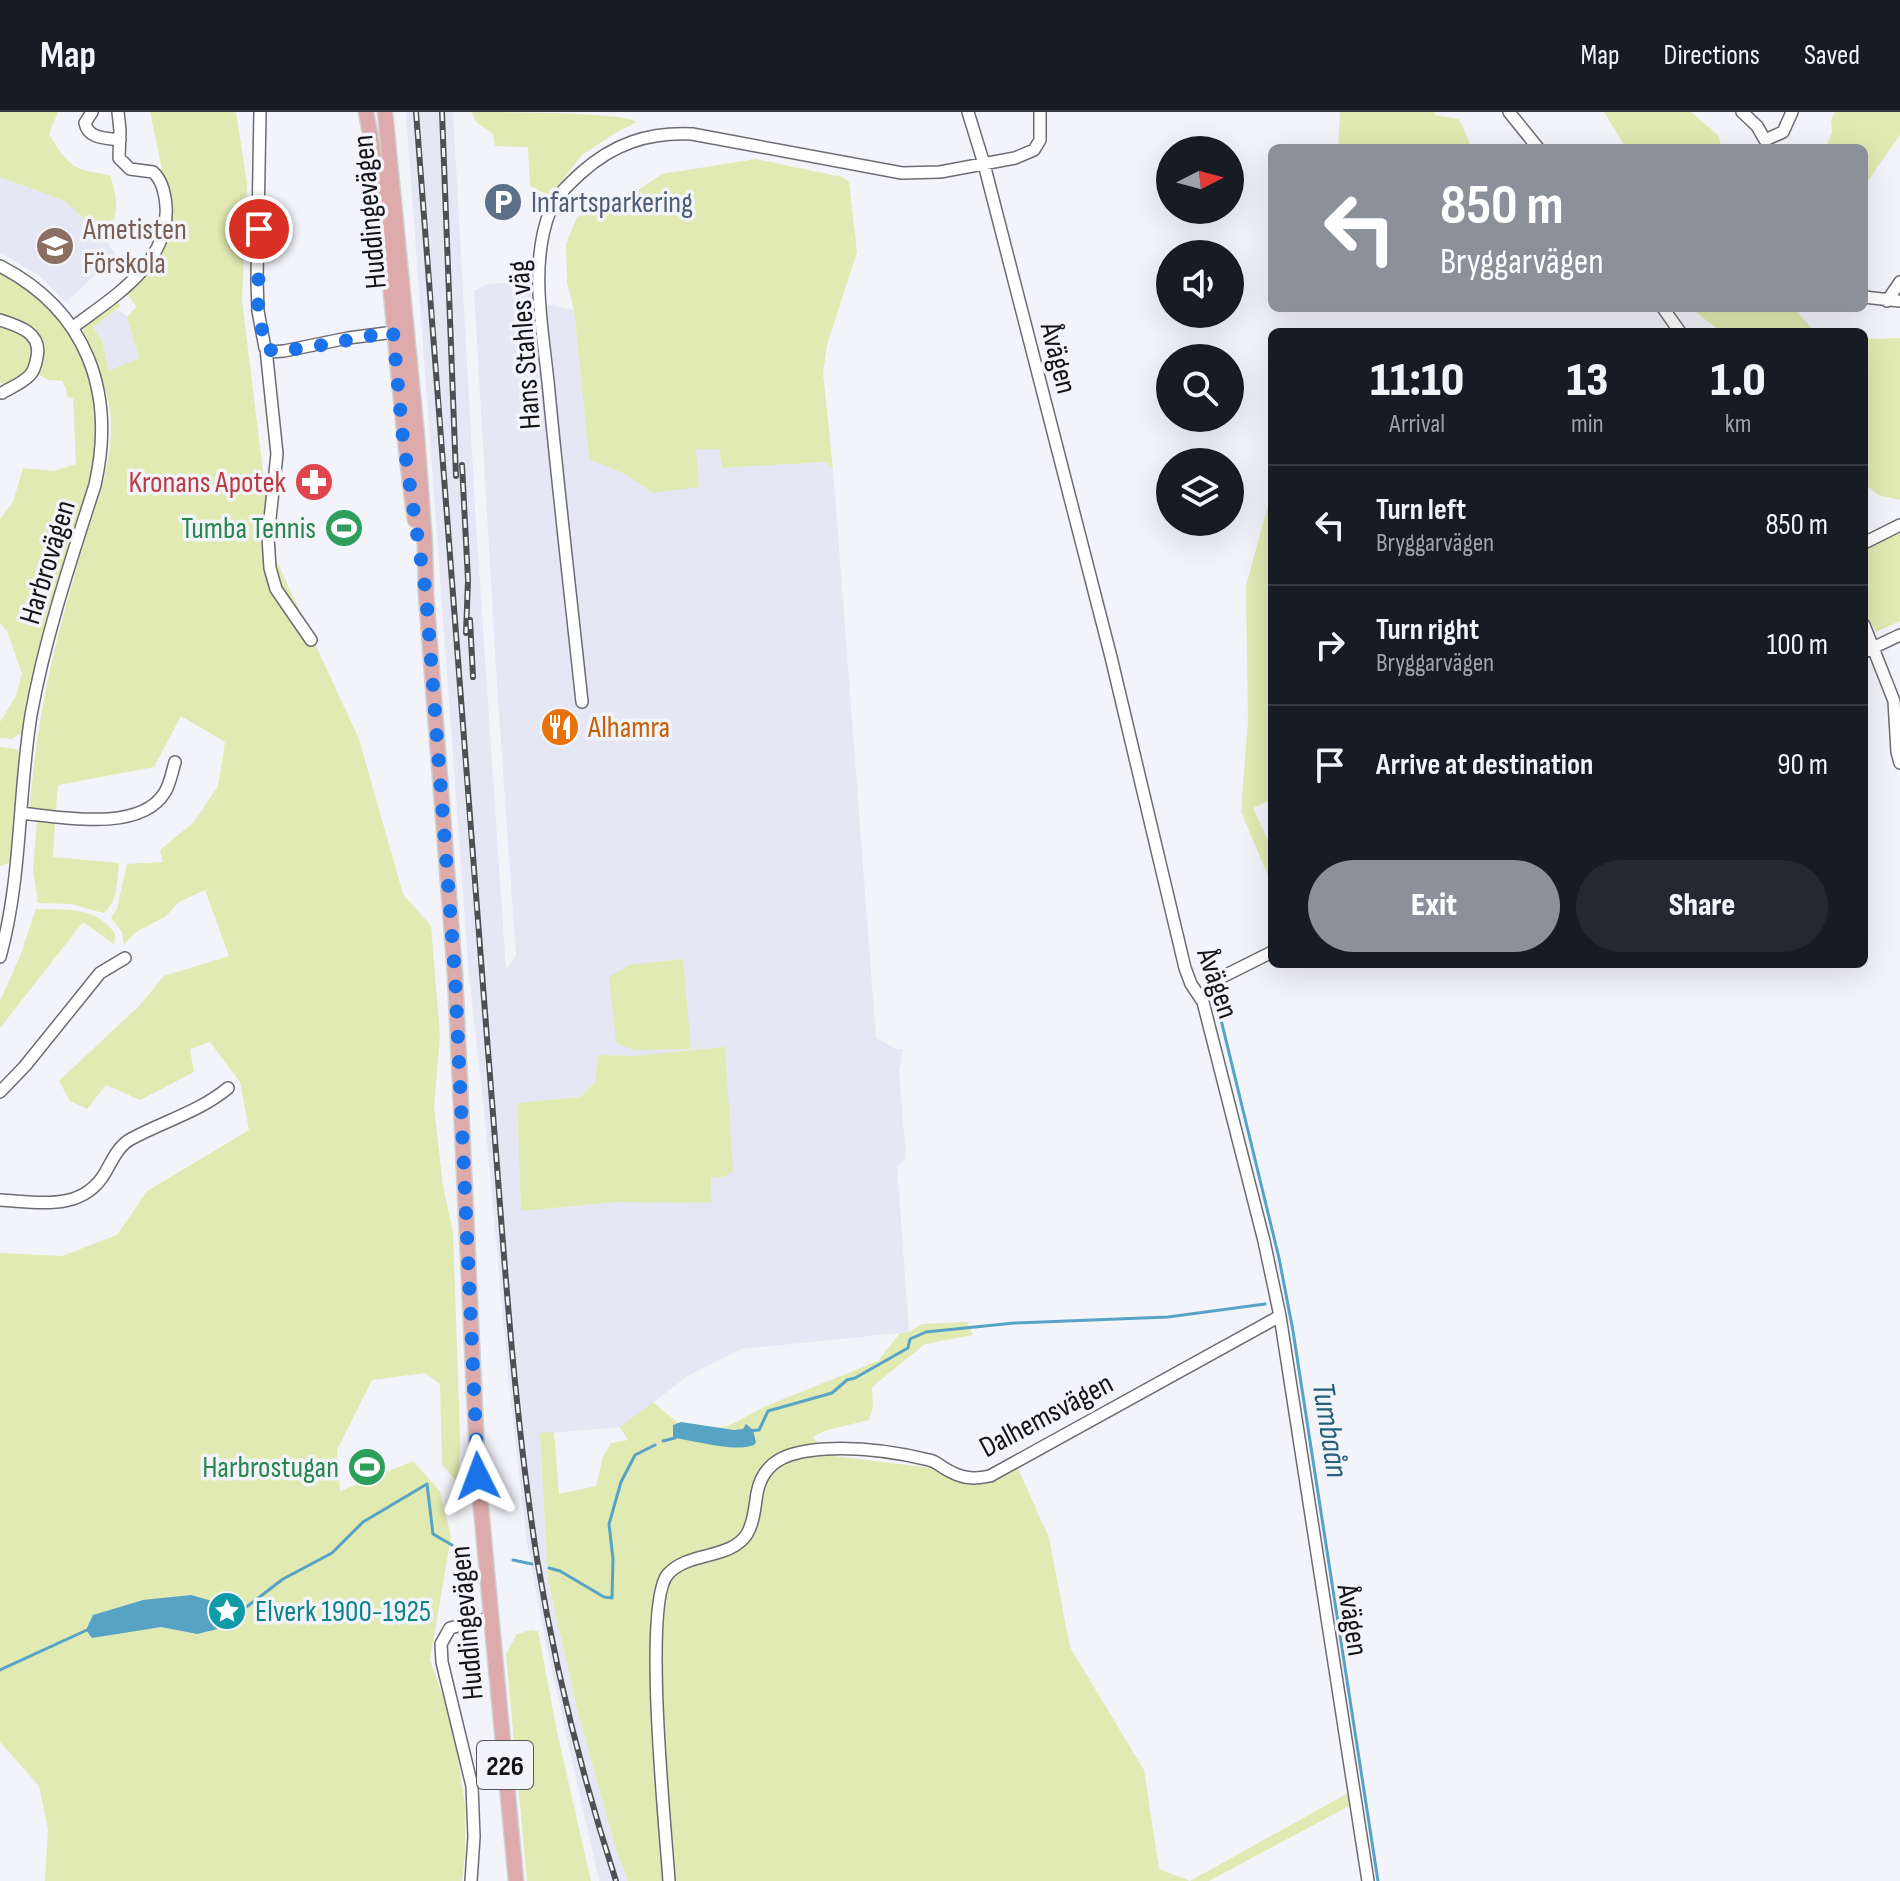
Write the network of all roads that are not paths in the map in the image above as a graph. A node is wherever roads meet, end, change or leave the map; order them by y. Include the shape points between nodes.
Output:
1 (92, 112) edge
2 (118, 112) edge
3 (260, 112) edge
4 (366, 112) edge
5 (385, 112) edge
6 (968, 112) edge
7 (1040, 112) edge
8 (1509, 112) edge
9 (1742, 112) edge
10 (1792, 112) edge
11 (120, 140) junction
12 (1535, 144) edge
13 (1765, 144) edge
14 (984, 164) junction
15 (0, 266) edge
16 (1900, 282) edge
17 (1868, 298) edge
18 (1894, 301) edge
19 (0, 320) edge
20 (72, 328) junction
21 (400, 332) junction
22 (266, 349) junction
23 (2, 393) edge
24 (1900, 525) edge
25 (1868, 541) edge
26 (1900, 635) edge
27 (311, 640) dead end
28 (1869, 650) edge
29 (582, 702) dead end
30 (175, 762) dead end
31 (1900, 763) edge
32 (21, 813) junction
33 (1268, 954) edge
34 (0, 957) edge
35 (125, 958) dead end
36 (1220, 978) dead end
37 (228, 1088) dead end
38 (0, 1092) edge
39 (0, 1200) edge
40 (1280, 1316) junction
41 (491, 1618) junction
42 (471, 1881) edge
43 (516, 1881) edge
44 (669, 1881) edge
45 (1368, 1881) edge

1 - 11 street via 85,123 88,132
2 - 11 street
3 - 22 street via 258,311
4 - 21 main road, Huddingevägen / 226
5 - 21 main road, Huddingevägen / 226
6 - 14 street, Åvägen
7 - 14 street, Hans Stahles väg via 1040,140 1034,150
8 - 12 street
9 - 13 street via 1757,126
10 - 13 street via 1783,132
11 - 20 street via 119,158 130,169 153,172 160,182 166,209 163,234 143,269
14 - 29 street, Hans Stahles väg via 902,173 692,134 658,135 600,156 555,201 540,248 541,301
14 - 40 street, Åvägen via 1185,968 1203,1002
15 - 20 street, Harbrovägen via 47,297
16 - 18 street
17 - 18 street
19 - 23 street via 29,332 38,353 30,375
20 - 32 street, Harbrovägen via 96,377 103,441 38,679
21 - 22 street via 284,351
21 - 41 main road, Huddingevägen / 226 via 403,439 426,594 455,975 478,1476
22 - 27 street via 277,454 270,568 276,589
24 - 25 street
26 - 28 street
28 - 31 street via 1894,701
30 - 32 street via 166,791 136,815 94,819
32 - 34 street, Harbrovägen via 12,908
33 - 36 street
35 - 38 street via 100,973
37 - 39 street via 208,1105 127,1141 87,1194 62,1202
40 - 44 street, Dalhemsvägen via 990,1476 961,1477 933,1461 882,1451 826,1449 772,1462 758,1488 746,1534 732,1548 681,1564 666,1576 658,1600
40 - 45 street, Åvägen
41 - 42 street via 450,1628 441,1644 472,1786
41 - 43 main road, Huddingevägen / 226

